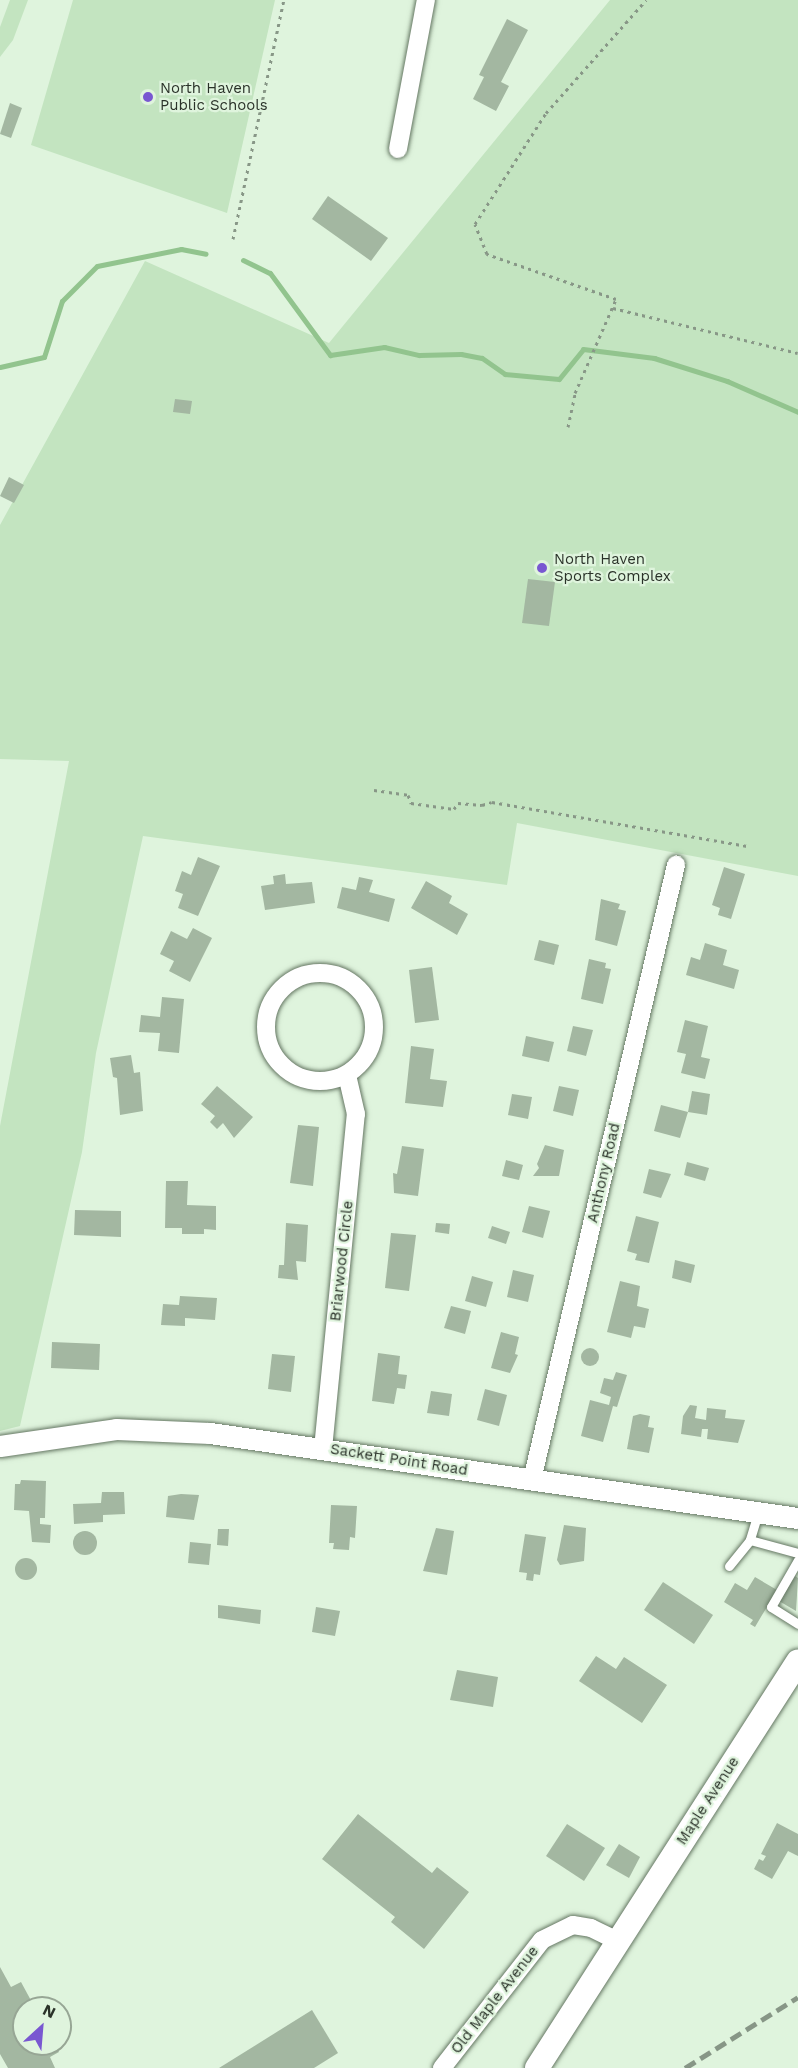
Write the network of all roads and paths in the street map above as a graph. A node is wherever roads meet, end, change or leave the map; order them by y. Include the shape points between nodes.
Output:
1 (284, 0) edge
2 (426, 0) edge
3 (646, 0) edge
4 (398, 149) dead end
5 (233, 239) dead end
6 (613, 308) junction
7 (798, 353) edge
8 (568, 427) dead end
9 (374, 790) dead end
10 (747, 846) dead end
11 (676, 865) dead end
12 (347, 1075) junction
13 (0, 1446) edge
14 (323, 1449) junction
15 (532, 1480) junction
16 (758, 1510) junction
17 (798, 1518) edge
18 (750, 1540) junction
19 (798, 1553) edge
20 (798, 1560) edge
21 (729, 1566) dead end
22 (797, 1620) edge
23 (798, 1661) edge
24 (618, 1941) junction
25 (442, 2068) edge
26 (537, 2068) edge

1 - 5 path
2 - 4 street
3 - 6 path via 546,113 475,224 487,254 616,299
6 - 7 path
6 - 8 path via 574,393
9 - 10 path via 408,795 411,802 454,810 458,803 492,802
11 - 15 street, Anthony Road
12 - 12 street via 370,1048 373,1014 366,999 355,986 323,973 291,981 277,994 268,1011 266,1029 279,1063 294,1075 312,1081
12 - 14 street, Briarwood Circle via 356,1114
13 - 14 street, Sackett Point Road via 66,1434 154,1429
14 - 15 street, Sackett Point Road
15 - 16 street, Sackett Point Road
16 - 17 street, Sackett Point Road
16 - 18 lane
18 - 19 lane
18 - 21 lane
20 - 22 lane via 771,1607
23 - 24 main road, Maple Avenue
24 - 25 street, Old Maple Avenue via 591,1928 573,1925 542,1940
24 - 26 main road, Maple Avenue

